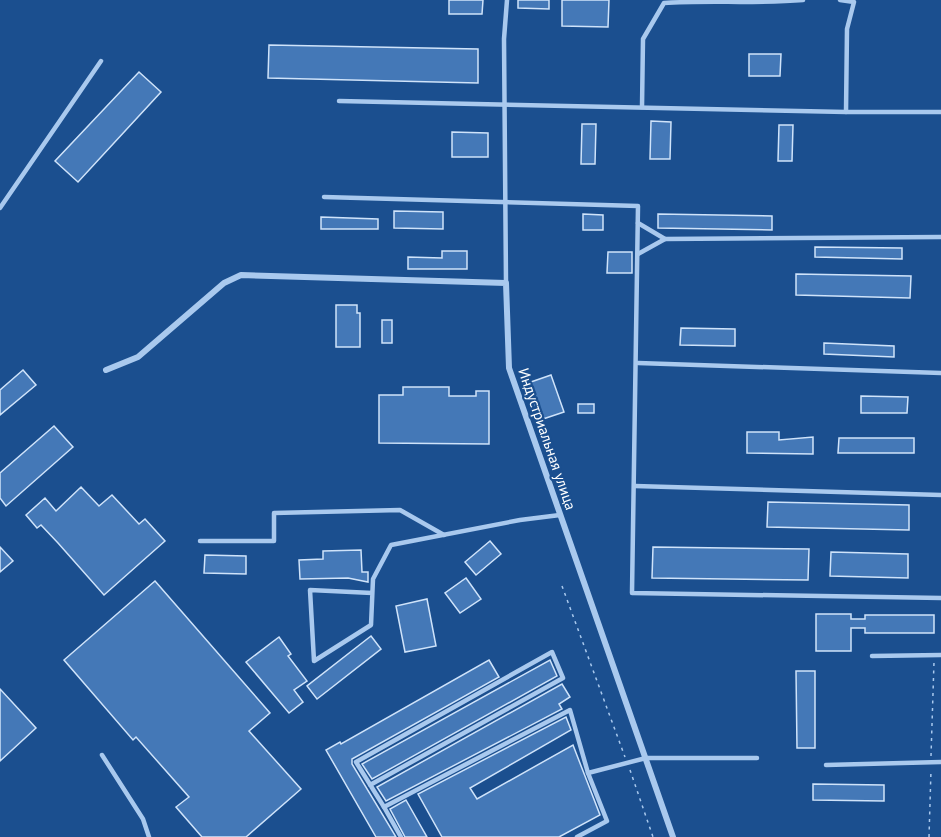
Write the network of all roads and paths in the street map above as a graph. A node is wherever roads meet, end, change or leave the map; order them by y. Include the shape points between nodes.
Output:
1 (507, 0) edge
2 (803, 0) edge
3 (840, 0) edge
4 (101, 61) dead end
5 (339, 101) dead end
6 (506, 103) junction
7 (642, 107) junction
8 (846, 112) junction
9 (941, 112) edge
10 (324, 197) dead end
11 (505, 202) junction
12 (0, 208) edge
13 (638, 223) junction
14 (941, 237) edge
15 (665, 239) junction
16 (638, 255) junction
17 (506, 283) junction
18 (638, 363) junction
19 (106, 370) dead end
20 (941, 373) edge
21 (635, 486) junction
22 (941, 495) edge
23 (560, 515) junction
24 (444, 535) junction
25 (200, 541) dead end
26 (562, 586) dead end
27 (372, 593) junction
28 (941, 598) edge
29 (934, 655) junction
30 (941, 655) edge
31 (872, 656) dead end
32 (102, 755) dead end
33 (646, 758) junction
34 (758, 758) dead end
35 (931, 762) junction
36 (941, 762) edge
37 (627, 763) junction
38 (826, 765) dead end
39 (588, 773) junction
40 (370, 785) junction
41 (384, 807) junction
42 (149, 837) edge
43 (401, 837) edge
44 (577, 837) edge
45 (653, 837) edge
46 (673, 837) edge
47 (929, 837) edge

1 - 6 lane
2 - 7 lane via 664,3 643,39
3 - 8 lane via 854,2 847,29
4 - 12 lane
5 - 6 lane
6 - 7 lane
6 - 11 lane
7 - 8 lane
8 - 9 lane
10 - 11 lane
11 - 13 lane via 638,206
11 - 17 lane
13 - 15 lane
13 - 16 lane
14 - 15 lane
15 - 16 lane
16 - 18 lane
17 - 19 street via 241,275 224,283 138,357
17 - 23 street, Индустриальная улица via 509,368
18 - 20 lane
18 - 21 lane
21 - 22 lane
21 - 28 lane via 632,593
23 - 24 lane
23 - 33 street, Индустриальная улица
24 - 25 lane via 400,510 274,513 274,541
24 - 27 lane via 391,545 373,579
26 - 37 path
27 - 27 lane via 371,625 314,661 310,591
29 - 30 lane
29 - 31 lane
29 - 35 path
32 - 42 lane via 143,819
33 - 34 lane
33 - 37 lane
33 - 46 street, Индустриальная улица
35 - 36 lane
35 - 38 lane
35 - 47 path
37 - 39 lane
37 - 45 path
39 - 41 lane via 570,710
39 - 44 lane via 607,821
40 - 40 lane via 356,762 552,652 563,678
40 - 41 lane
41 - 43 lane

